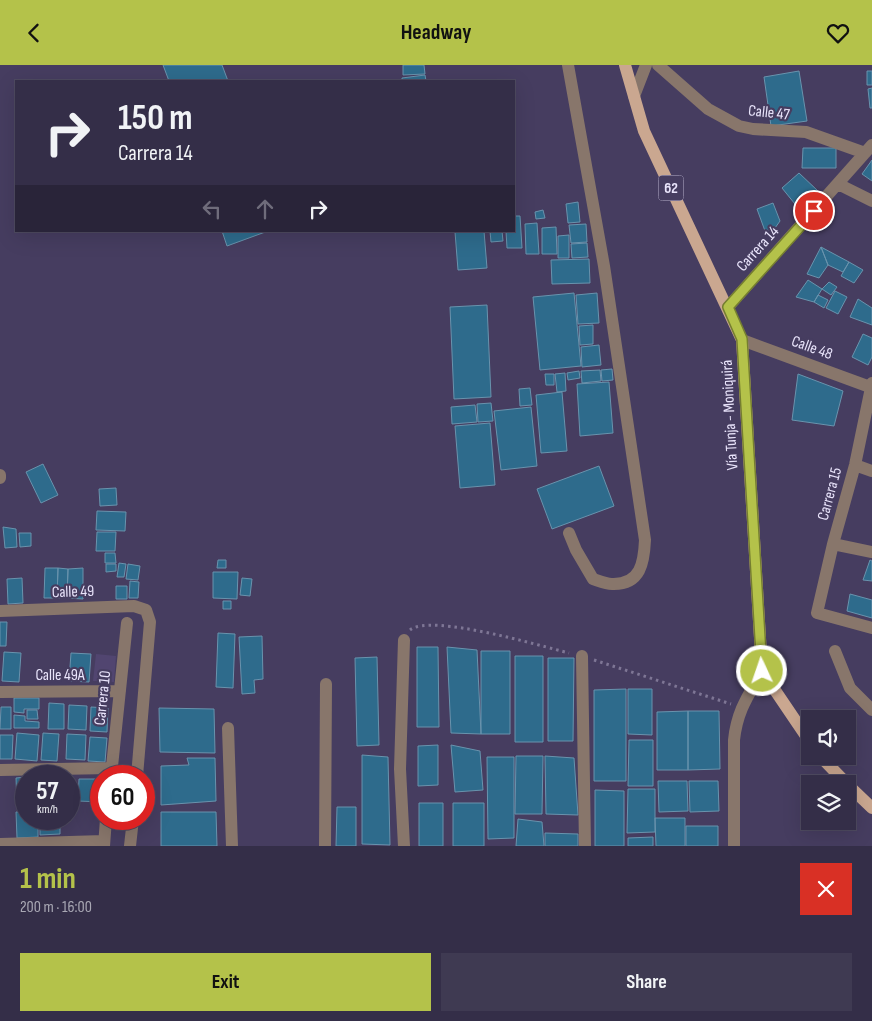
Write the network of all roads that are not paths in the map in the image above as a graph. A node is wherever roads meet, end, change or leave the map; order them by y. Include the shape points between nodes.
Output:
1 (568, 65) edge
2 (625, 65) edge
3 (646, 65) edge
4 (658, 65) edge
5 (634, 96) junction
6 (868, 149) edge
7 (838, 183) junction
8 (872, 201) edge
9 (728, 307) junction
10 (742, 339) junction
11 (871, 385) edge
12 (855, 465) junction
13 (872, 471) edge
14 (569, 533) dead end
15 (833, 544) junction
16 (872, 552) edge
17 (0, 611) edge
18 (127, 623) dead end
19 (872, 628) edge
20 (404, 640) dead end
21 (835, 651) dead end
22 (582, 656) dead end
23 (762, 671) junction
24 (326, 684) dead end
25 (120, 691) junction
26 (0, 692) edge
27 (872, 710) edge
28 (228, 728) dead end
29 (801, 729) edge
30 (112, 765) edge
31 (137, 765) edge
32 (829, 765) edge
33 (0, 770) edge
34 (90, 772) edge
35 (838, 775) edge
36 (856, 793) edge
37 (872, 809) edge
38 (105, 830) edge
39 (132, 830) edge
40 (0, 844) edge
41 (104, 844) edge
42 (130, 846) edge
43 (232, 846) edge
44 (325, 846) edge
45 (404, 846) edge
46 (585, 846) edge
47 (734, 846) edge

1 - 14 street via 604,266 646,540 639,573 628,581 612,585 593,579
2 - 5 main road, Vía Tunja - Moniquirá / 62
3 - 5 street
4 - 6 street, Calle 47 via 708,109 739,126 806,132
5 - 9 main road, Vía Tunja - Moniquirá / 62 via 644,131
6 - 7 street, Carrera 14
7 - 8 street
7 - 9 street, Carrera 14
9 - 10 main road, Vía Tunja - Moniquirá / 62
10 - 11 street, Calle 48
10 - 23 main road, Vía Tunja - Moniquirá / 62
11 - 12 street, Carrera 15
12 - 13 street
12 - 15 street, Carrera 15
15 - 16 street
15 - 19 street, Carrera 15 via 817,613
17 - 31 street, Calle 49 via 134,606 146,610 150,622
18 - 25 street, Carrera 10
20 - 45 street via 400,769
21 - 27 street via 850,688
22 - 46 street
23 - 29 main road
23 - 47 street via 736,723
24 - 44 street
25 - 26 street, Calle 49A
25 - 30 street, Carrera 10
28 - 43 street
32 - 35 main road
33 - 34 street
36 - 37 main road
38 - 41 street
39 - 42 street
40 - 41 street

